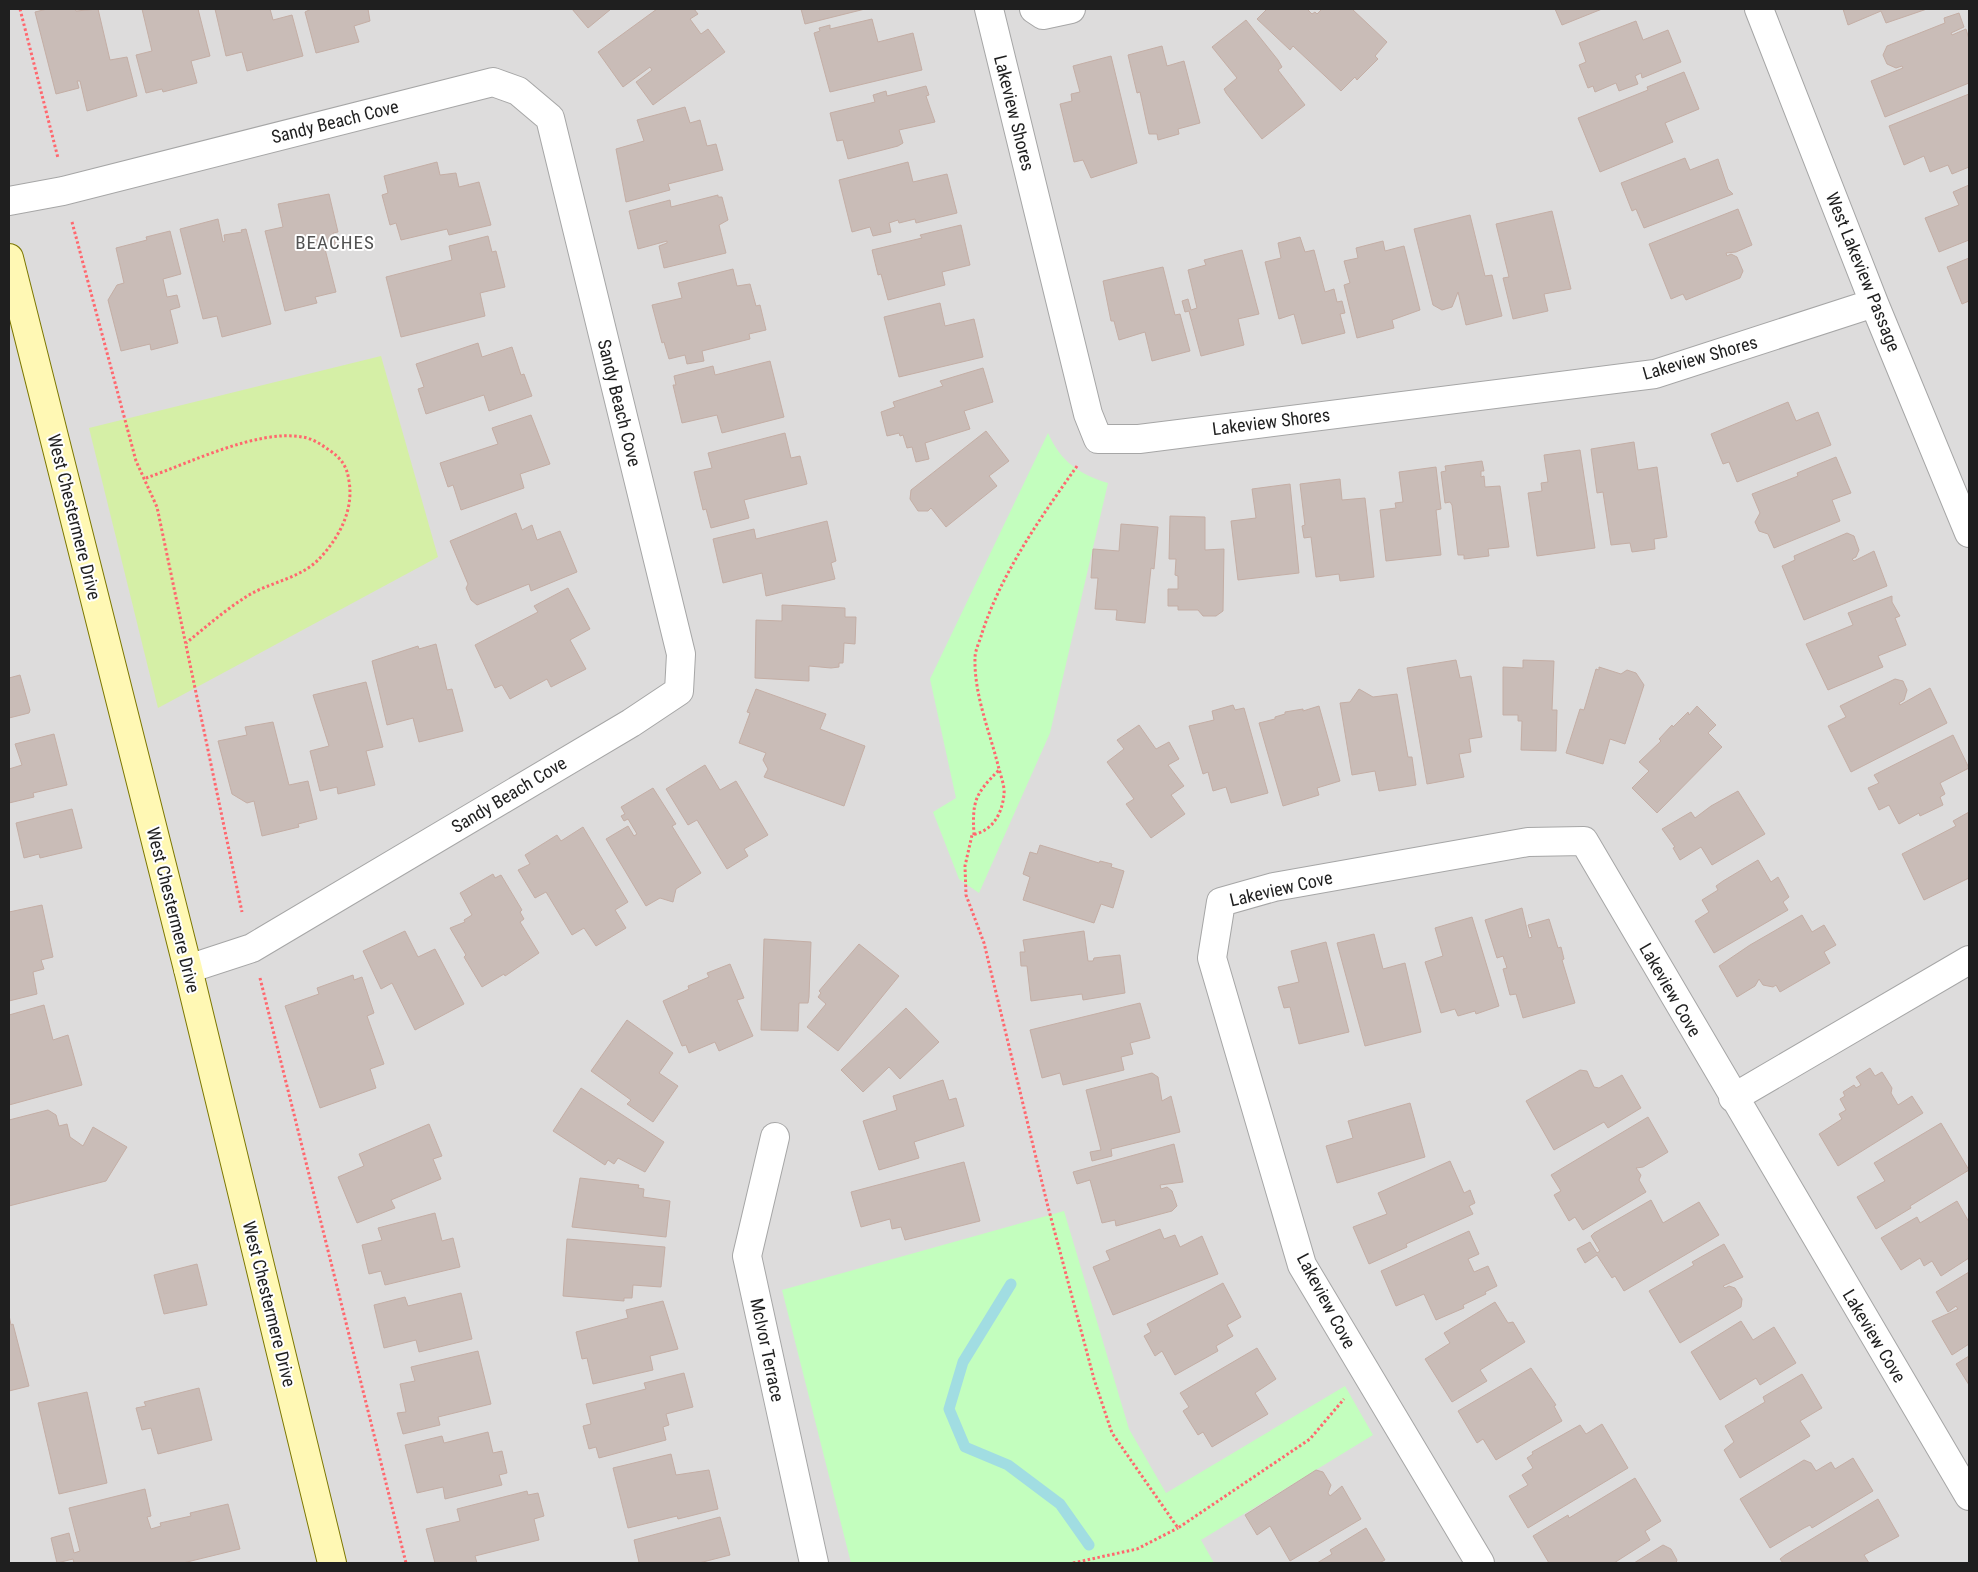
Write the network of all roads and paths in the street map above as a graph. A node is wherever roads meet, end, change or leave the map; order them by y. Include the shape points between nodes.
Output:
1 (20, 9) edge
2 (989, 9) edge
3 (1034, 9) edge
4 (1071, 9) edge
5 (1760, 9) edge
6 (59, 166) dead end
7 (9, 200) edge
8 (70, 217) dead end
9 (9, 258) edge
10 (1874, 303) junction
11 (1077, 466) dead end
12 (146, 478) junction
13 (1969, 533) edge
14 (186, 643) junction
15 (999, 770) junction
16 (974, 835) junction
17 (242, 912) dead end
18 (1969, 960) edge
19 (188, 969) junction
20 (258, 973) dead end
21 (1733, 1098) junction
22 (775, 1137) dead end
23 (1348, 1395) dead end
24 (1969, 1496) edge
25 (1178, 1528) junction
26 (332, 1563) edge
27 (406, 1563) edge
28 (814, 1563) edge
29 (1074, 1563) edge
30 (1480, 1563) edge

1 - 6 path
2 - 10 street, Lakeview Shores via 1088,414 1098,439 1139,439 1655,374
3 - 4 street via 1043,15
5 - 10 street, West Lakeview Passage
7 - 19 street, Sandy Beach Cove via 63,191 493,82 518,91 550,118 681,654 679,691 631,723 252,948
8 - 12 path via 136,461
9 - 19 street, West Chestermere Drive
10 - 13 street, West Lakeview Passage
11 - 15 path via 1002,585 974,656 982,707
12 - 14 path via 157,507
12 - 14 path via 268,436 304,437 332,452 347,469 351,495 348,512 320,558 309,568 245,598
14 - 17 path
15 - 16 path via 979,790 973,811
15 - 16 path via 1005,793 999,816 986,832
16 - 25 path via 965,866 966,895 984,943 1047,1203 1094,1379 1112,1433
18 - 21 street
19 - 26 street, West Chestermere Drive
20 - 27 path
21 - 24 street, Lakeview Cove
21 - 30 street, Lakeview Cove via 1584,842 1528,842 1274,887 1221,902 1212,958 1302,1265
22 - 28 street, McIvor Terrace via 747,1256
23 - 25 path via 1310,1439
25 - 29 path via 1137,1549

